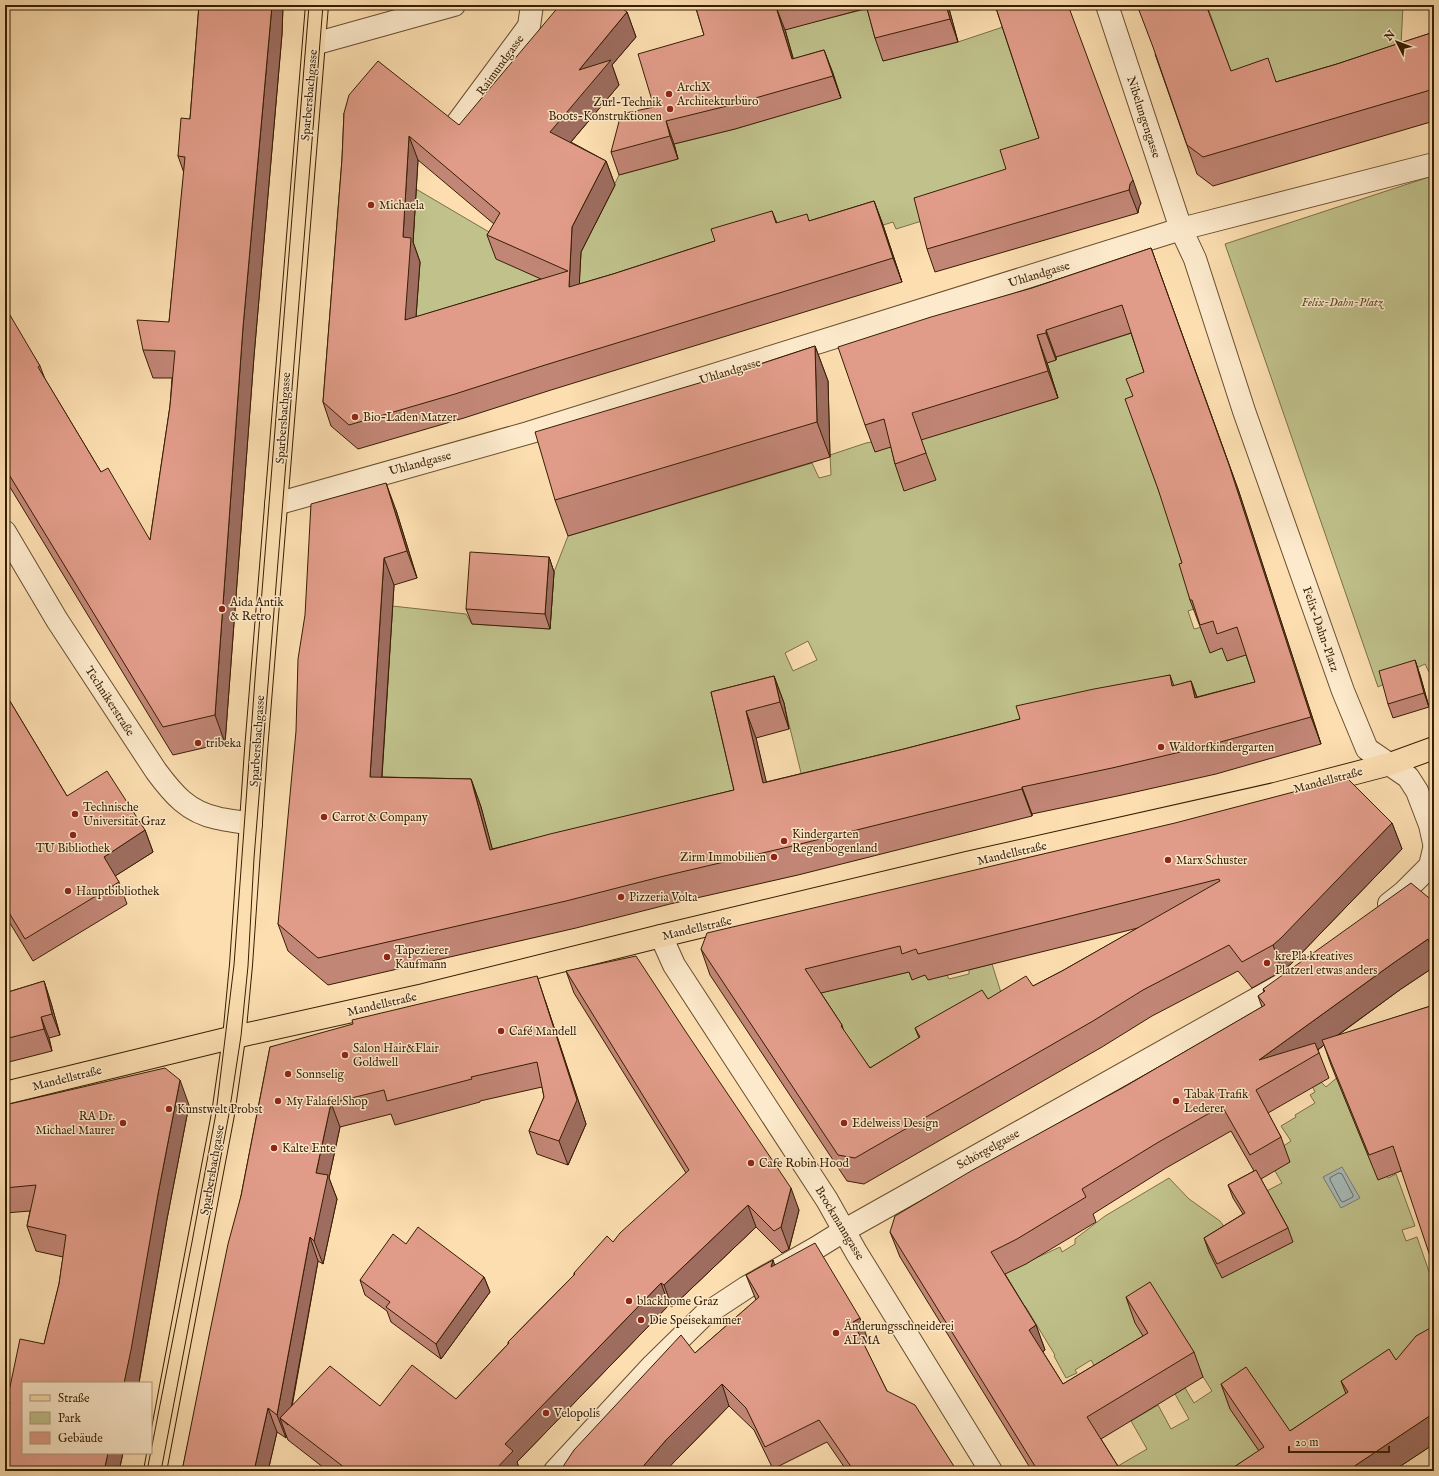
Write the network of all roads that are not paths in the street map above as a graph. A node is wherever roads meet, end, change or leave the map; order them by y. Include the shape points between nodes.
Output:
1 (317, 5) edge
2 (454, 5) edge
3 (532, 5) edge
4 (1107, 5) edge
5 (314, 44) junction
6 (458, 122) edge
7 (1434, 164) edge
8 (1181, 229) junction
9 (276, 504) junction
10 (5, 532) edge
11 (1434, 748) edge
12 (1390, 764) junction
13 (251, 824) junction
14 (1434, 843) edge
15 (1434, 849) edge
16 (1372, 917) edge
17 (660, 936) junction
18 (1300, 972) edge
19 (234, 1038) junction
20 (5, 1093) edge
21 (845, 1230) junction
22 (155, 1471) edge
23 (555, 1471) edge
24 (991, 1471) edge

1 - 5 main road, Sparbersbachgasse
2 - 5 street
3 - 6 street, Raimundgasse via 529,26
4 - 8 street, Nibelungengasse
5 - 9 main road, Sparbersbachgasse
7 - 8 street
8 - 9 street, Uhlandgasse via 528,434
8 - 12 street, Felix-Dahn-Platz via 1195,260 1244,411 1343,691 1367,749
9 - 13 main road, Sparbersbachgasse
10 - 13 street, Technikerstraße via 57,620 167,786 194,810 216,818
11 - 12 main road, Mandellstraße
12 - 14 street via 1408,777 1417,791
12 - 17 main road, Mandellstraße via 1275,794 967,863
13 - 19 main road, Sparbersbachgasse
15 - 16 street via 1430,866 1403,893
17 - 19 main road, Mandellstraße via 424,995
17 - 21 street, Brockmanngasse via 674,965
18 - 21 street, Schörgelgasse via 1289,981
19 - 20 main road, Mandellstraße
19 - 22 main road, Sparbersbachgasse via 221,1121
21 - 23 street, Schörgelgasse via 747,1287 703,1316 653,1365
21 - 24 street, Brockmanngasse

